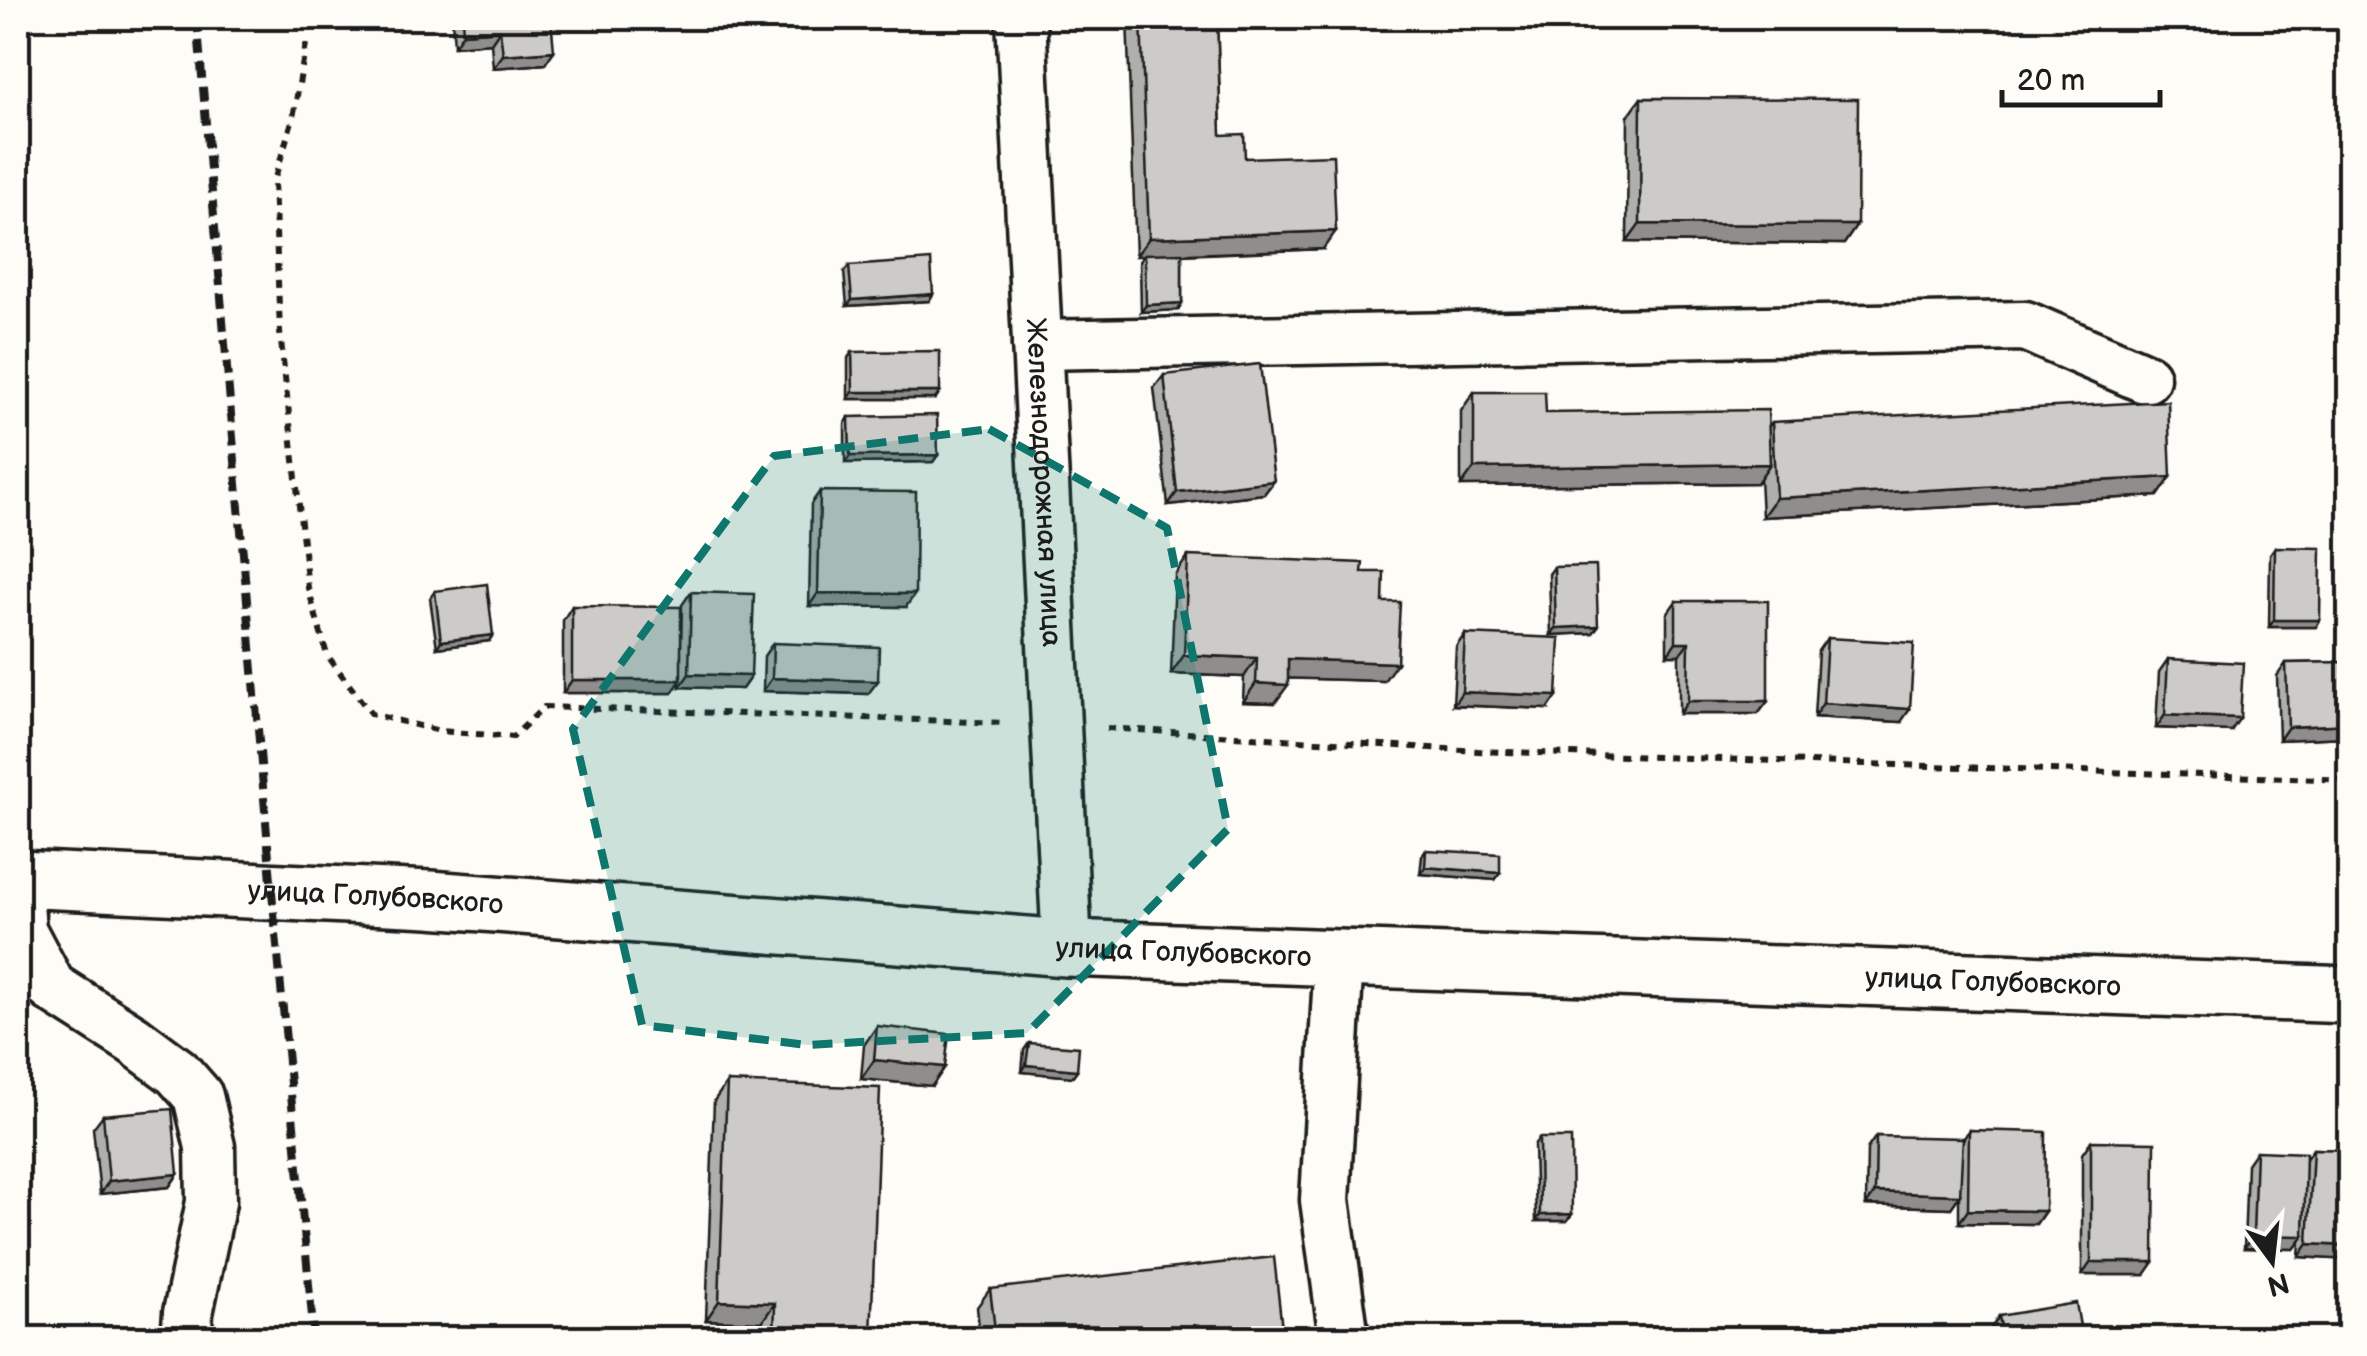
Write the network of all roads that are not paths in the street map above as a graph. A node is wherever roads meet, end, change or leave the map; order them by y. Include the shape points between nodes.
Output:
1 (1021, 18) edge
2 (1038, 345) junction
3 (2145, 378) dead end
4 (18, 879) edge
5 (18, 892) edge
6 (1068, 948) junction
7 (1339, 958) junction
8 (2350, 996) edge
9 (186, 1338) edge
10 (1344, 1338) edge

1 - 2 street, Железнодорожная улица
2 - 3 street via 2025,326
2 - 6 street, Железнодорожная улица
4 - 6 street, улица Голубовского via 430,899
5 - 9 street via 20,930 51,988 134,1040 198,1096 210,1147 211,1202
6 - 7 street, улица Голубовского
7 - 8 street, улица Голубовского
7 - 10 street via 1326,1200

